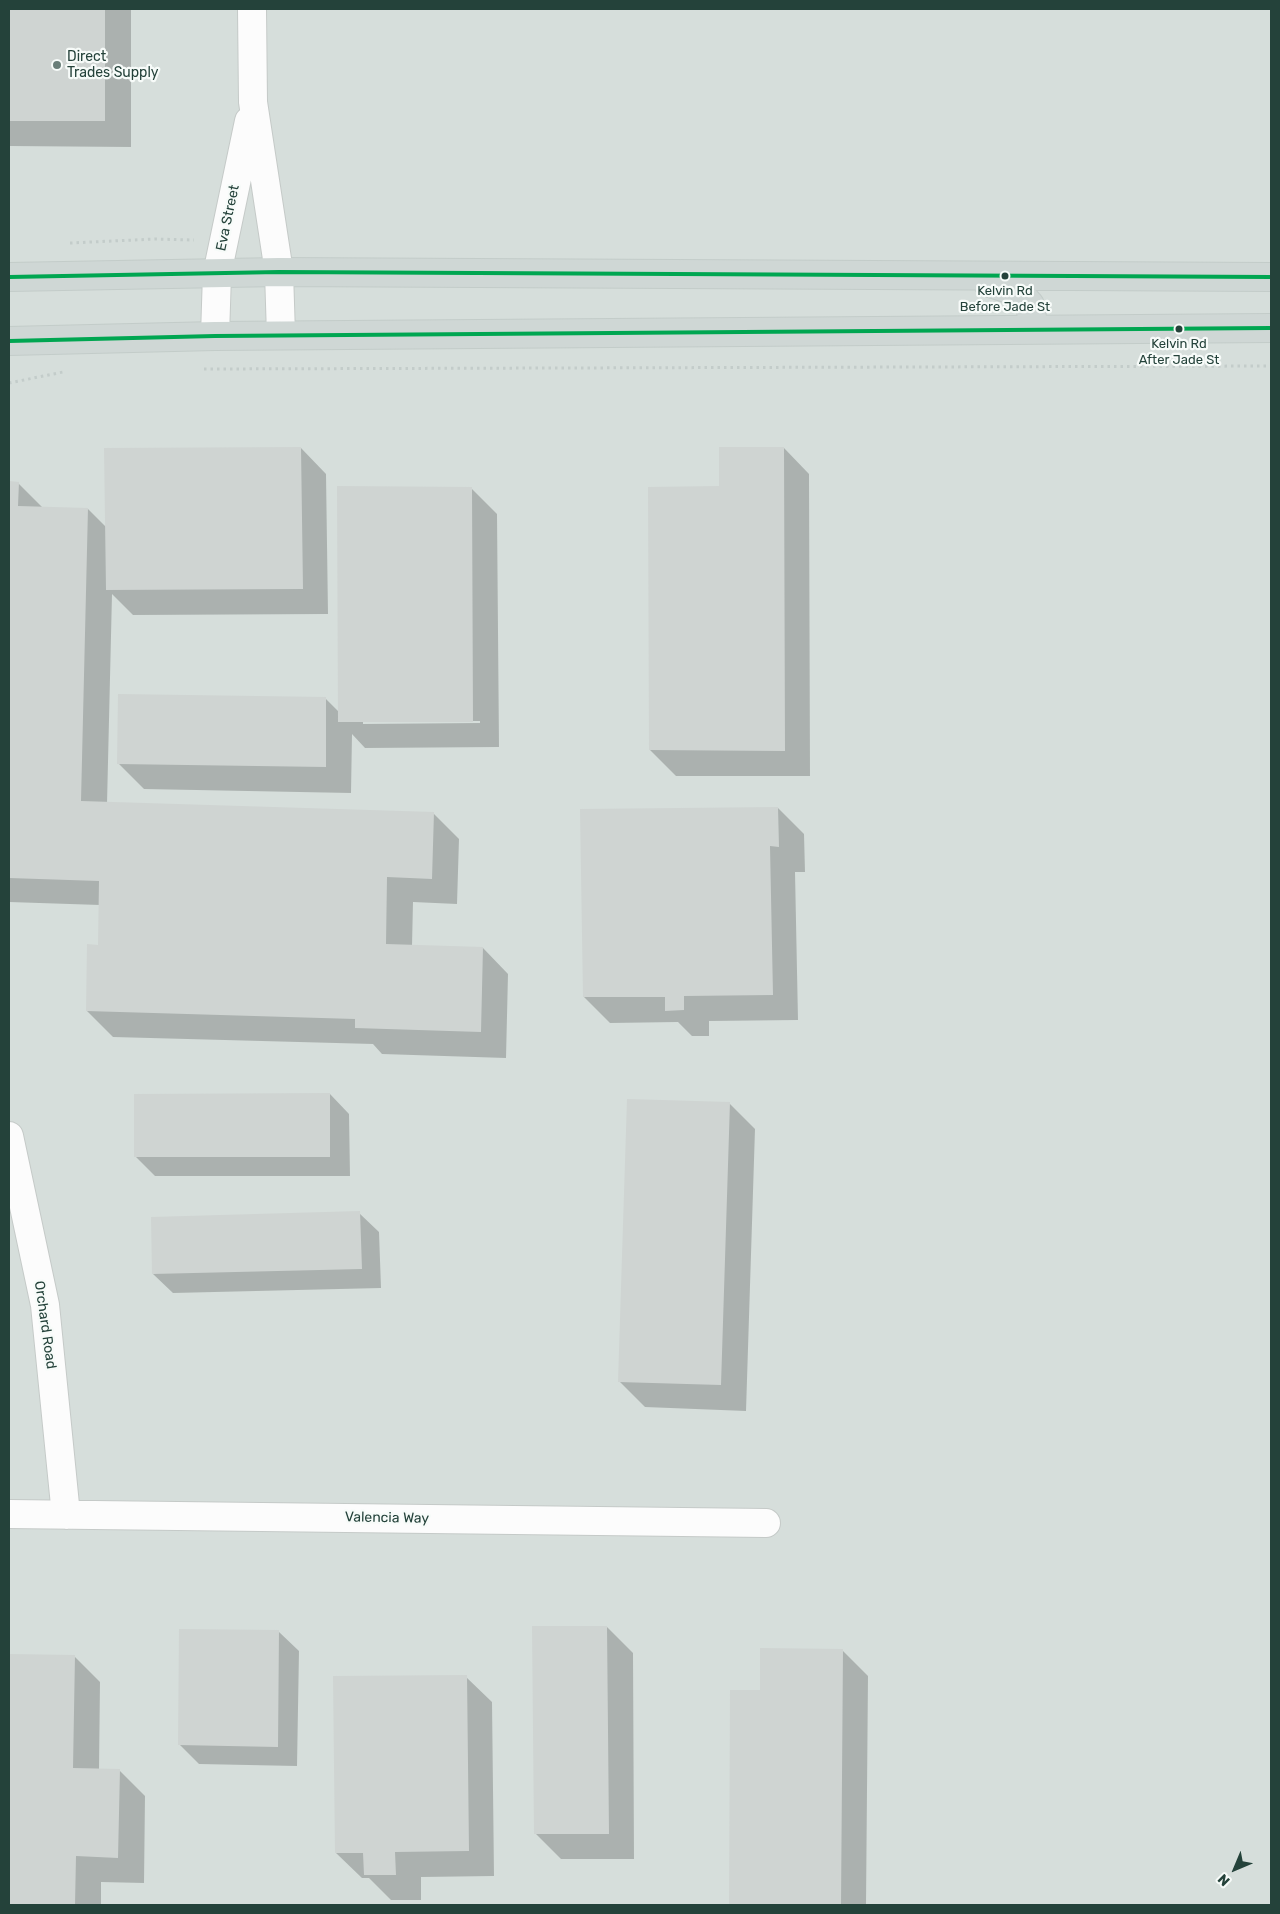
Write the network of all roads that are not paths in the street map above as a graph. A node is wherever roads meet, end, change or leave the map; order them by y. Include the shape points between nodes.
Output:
1 (252, 9) edge
2 (253, 102) junction
3 (279, 272) junction
4 (217, 274) junction
5 (964, 275) junction
6 (9, 277) edge
7 (1271, 277) edge
8 (1271, 328) edge
9 (1034, 330) junction
10 (280, 335) junction
11 (215, 336) junction
12 (9, 341) edge
13 (9, 1136) edge
14 (9, 1514) edge
15 (66, 1515) junction
16 (766, 1523) dead end

1 - 2 street, Eva Street
2 - 3 street, Eva Street
2 - 4 street, Eva Street
3 - 4 main road
3 - 5 main road
3 - 10 street, Eva Street
4 - 6 main road
4 - 11 street, Eva Street
5 - 7 main road
5 - 9 main road via 1018,292 1030,305
8 - 9 main road
9 - 10 main road
10 - 11 main road
11 - 12 main road
13 - 15 street, Orchard Road via 45,1305
14 - 15 street, Valencia Way
15 - 16 street, Valencia Way

